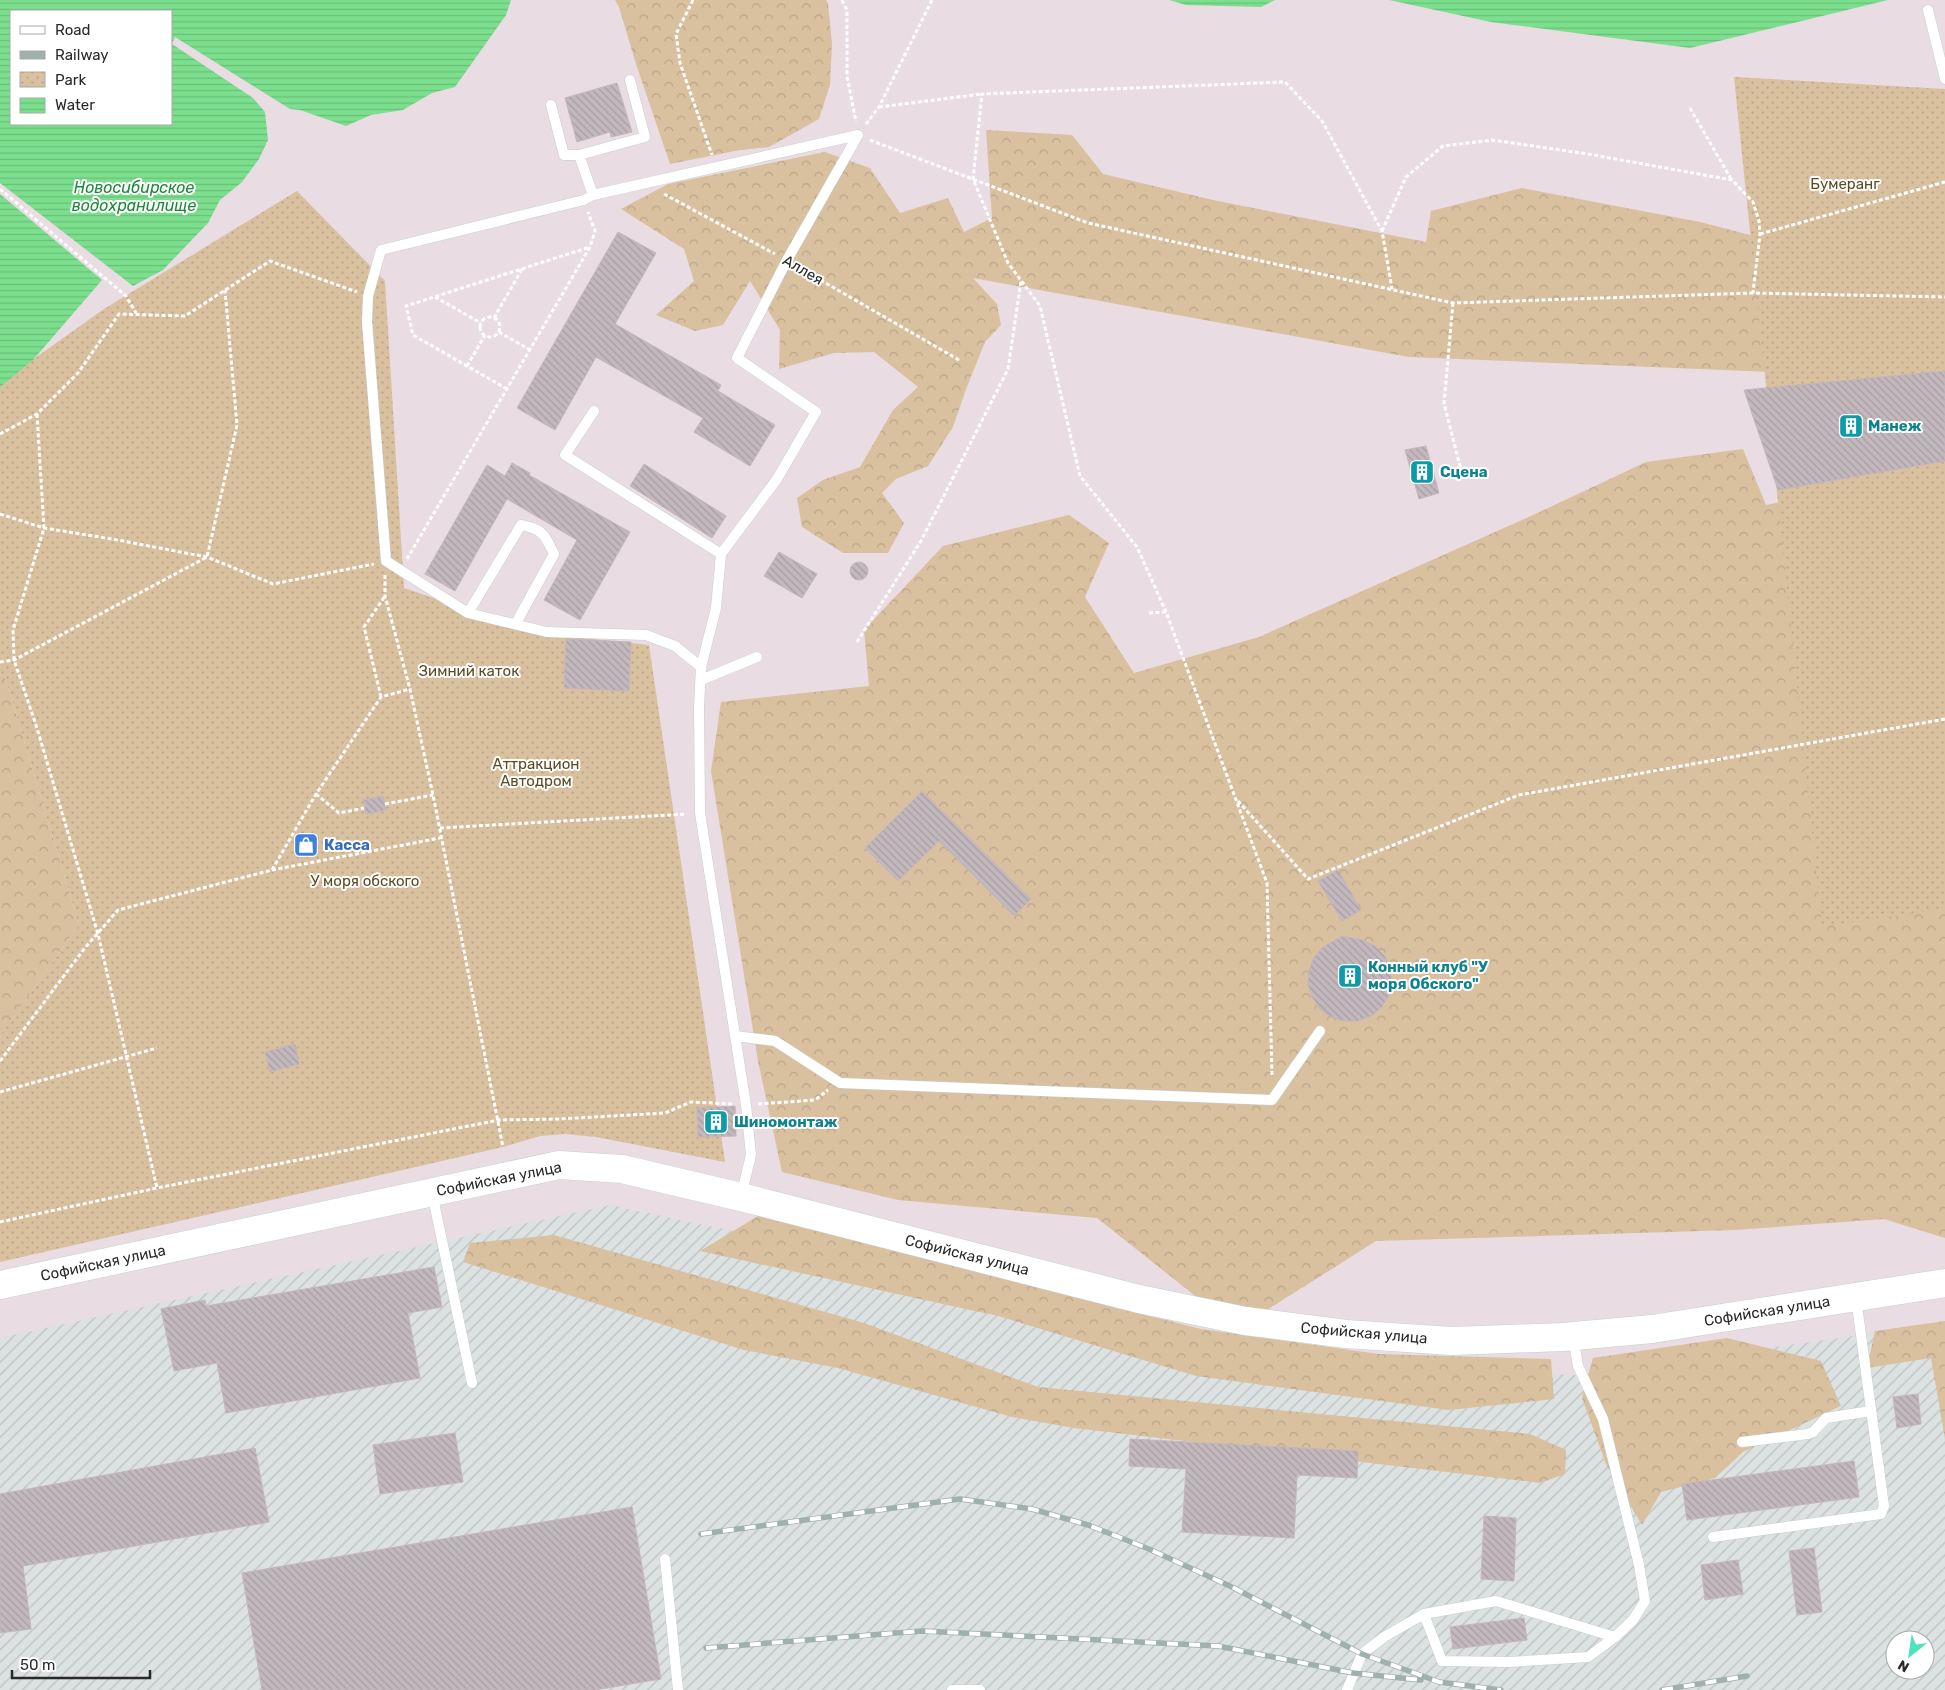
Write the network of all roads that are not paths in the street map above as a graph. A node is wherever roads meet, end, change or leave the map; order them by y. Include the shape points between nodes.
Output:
1 (1928, 10) dead end
2 (1945, 79) edge
3 (630, 80) dead end
4 (551, 105) dead end
5 (579, 155) junction
6 (588, 197) junction
7 (594, 411) dead end
8 (721, 554) junction
9 (468, 613) junction
10 (516, 623) junction
11 (757, 657) dead end
12 (701, 666) junction
13 (701, 680) junction
14 (1320, 1031) dead end
15 (735, 1036) junction
16 (431, 1191) junction
17 (741, 1197) junction
18 (1945, 1283) edge
19 (0, 1285) edge
20 (1856, 1297) junction
21 (1573, 1336) junction
22 (472, 1383) dead end
23 (1871, 1411) junction
24 (1742, 1442) dead end
25 (1712, 1538) dead end
26 (665, 1559) dead end
27 (1424, 1614) junction
28 (1615, 1636) junction
29 (678, 1690) edge
30 (952, 1690) edge
31 (980, 1690) edge
32 (1347, 1690) edge

1 - 2 lane
3 - 5 lane via 644,137
4 - 5 lane via 564,155
5 - 6 lane
6 - 8 lane via 858,135 787,260 737,358 816,412 777,479
6 - 9 lane via 381,250 368,296 367,322 386,561
7 - 8 lane via 565,455
8 - 12 lane via 716,608
9 - 10 lane
9 - 10 lane via 521,525 535,527 545,535 554,554
10 - 12 lane via 548,632 646,635 675,646
11 - 13 lane
12 - 13 lane
13 - 15 lane via 700,814
14 - 15 lane via 1272,1100 840,1083 775,1041
15 - 17 lane via 751,1155
16 - 17 main road, Софийская улица via 559,1165 622,1169
16 - 19 main road, Софийская улица
16 - 22 lane
17 - 21 main road, Софийская улица via 1139,1299 1245,1320 1346,1334 1452,1341
18 - 20 main road, Софийская улица
20 - 21 main road, Софийская улица via 1652,1329
20 - 23 lane
21 - 28 lane via 1578,1366 1603,1419 1645,1601 1633,1620
23 - 24 lane via 1826,1418 1808,1434
23 - 25 lane via 1884,1506 1881,1514
26 - 29 lane
27 - 28 lane via 1496,1601
27 - 28 lane via 1442,1661 1510,1662 1588,1657
27 - 32 lane via 1362,1654
30 - 31 lane

